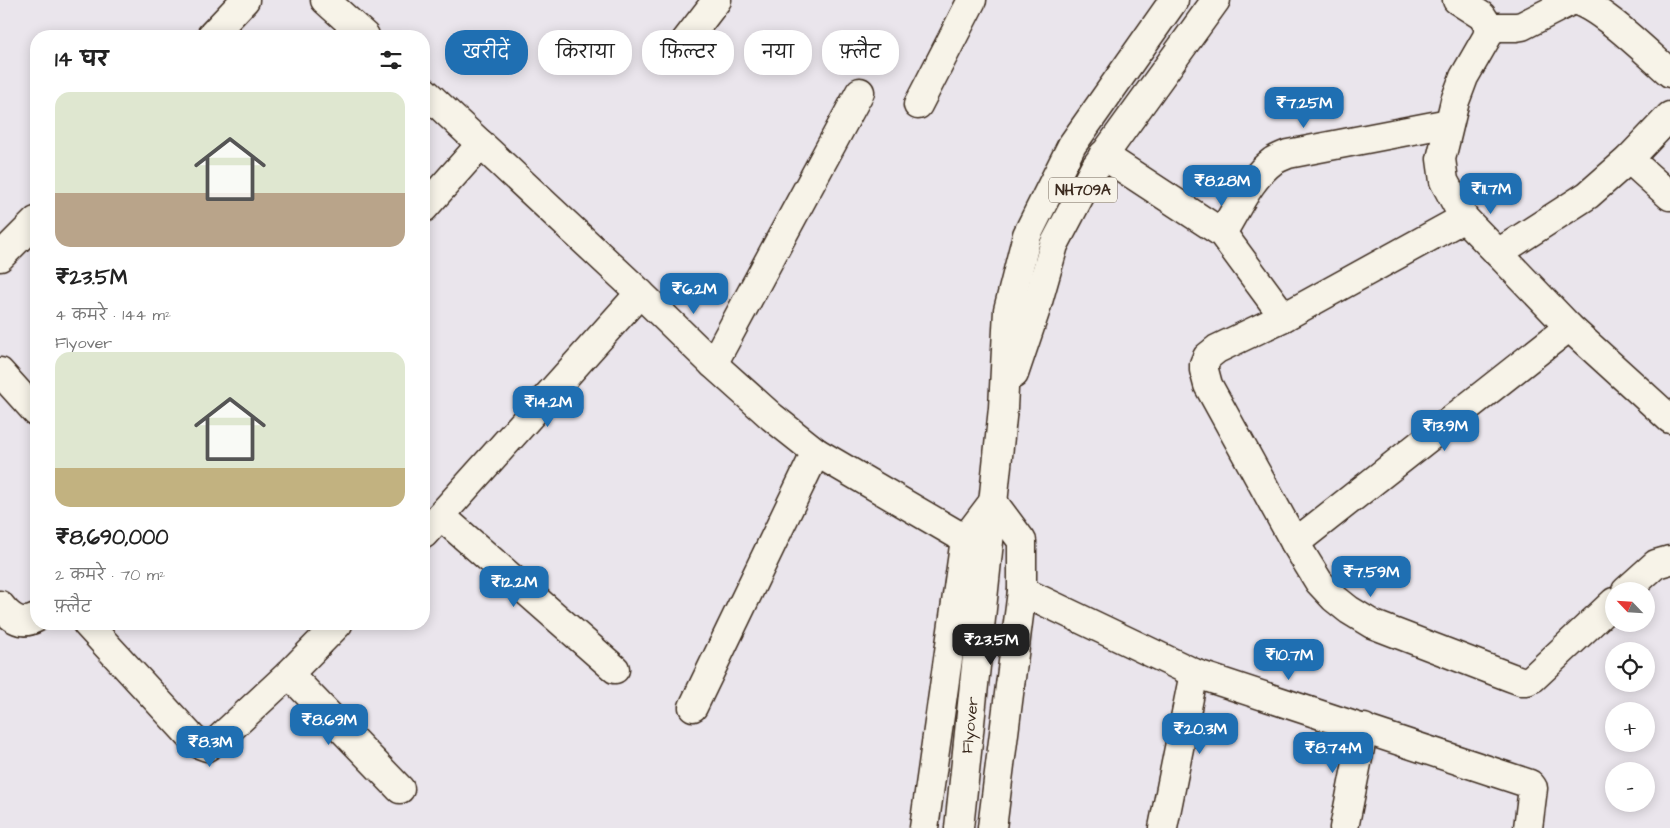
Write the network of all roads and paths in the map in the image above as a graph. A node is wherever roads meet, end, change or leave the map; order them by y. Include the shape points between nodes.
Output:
1 (245, 0) edge
2 (325, 0) edge
3 (717, 0) edge
4 (972, 0) edge
5 (1174, 0) edge
6 (1216, 0) edge
7 (1457, 0) edge
8 (1489, 27) junction
9 (217, 30) edge
10 (358, 30) edge
11 (694, 30) edge
12 (1670, 72) edge
13 (860, 92) dead end
14 (430, 96) edge
15 (918, 104) dead end
16 (1670, 116) edge
17 (1449, 123) junction
18 (482, 144) junction
19 (1103, 155) junction
20 (1629, 159) junction
21 (1670, 196) edge
22 (430, 201) edge
23 (1464, 218) junction
24 (30, 227) edge
25 (1222, 233) junction
26 (1498, 254) junction
27 (0, 257) edge
28 (640, 293) junction
29 (1284, 317) junction
30 (1569, 327) junction
31 (713, 364) junction
32 (0, 372) edge
33 (30, 405) edge
34 (1003, 408) junction
35 (1670, 419) edge
36 (816, 452) junction
37 (993, 502) junction
38 (432, 525) edge
39 (977, 538) junction
40 (1295, 543) junction
41 (1670, 560) edge
42 (1636, 582) edge
43 (1022, 591) junction
44 (0, 605) edge
45 (1605, 610) edge
46 (30, 621) edge
47 (93, 630) edge
48 (332, 630) edge
49 (615, 669) dead end
50 (1194, 673) junction
51 (289, 674) junction
52 (693, 707) dead end
53 (1364, 728) junction
54 (400, 789) dead end
55 (924, 828) edge
56 (959, 828) edge
57 (992, 828) edge
58 (1163, 828) edge
59 (1344, 828) edge
60 (1528, 828) edge

1 - 9 main road
2 - 10 main road
3 - 11 main road
4 - 15 main road
5 - 34 main road, NH709A via 1072,145 1027,235 1008,310
6 - 19 main road, NH709A
7 - 8 main road via 1482,16
8 - 12 main road via 1522,26 1573,0 1605,17
8 - 17 main road via 1487,37 1464,77
13 - 31 main road
14 - 18 main road
16 - 20 main road
17 - 23 main road via 1441,159 1442,170 1444,181
17 - 25 main road via 1288,154 1261,172
18 - 22 main road
18 - 28 main road
19 - 25 main road
19 - 34 main road, NH709A via 1054,245
20 - 21 main road
20 - 26 main road via 1588,195
23 - 26 main road
23 - 29 main road
24 - 27 main road
25 - 29 main road
26 - 30 main road
28 - 31 main road
28 - 38 main road
29 - 40 main road via 1217,349 1207,357 1204,370 1208,385
30 - 35 main road
30 - 40 main road
31 - 36 main road
32 - 33 main road
34 - 37 main road, NH709A
36 - 39 main road
36 - 52 main road
37 - 39 main road, Flyover / NH709A
37 - 43 main road via 1022,541
38 - 49 main road
39 - 55 main road
39 - 56 main road, Flyover / NH709A
40 - 45 main road via 1319,582 1349,610 1372,624 1521,681 1532,678
41 - 42 main road via 1656,564
43 - 50 main road
43 - 57 main road
44 - 46 main road via 19,622
47 - 51 main road via 192,738 207,747
48 - 51 main road
50 - 53 main road
50 - 58 main road
51 - 54 main road
53 - 59 main road
53 - 60 main road via 1530,784 1533,788

